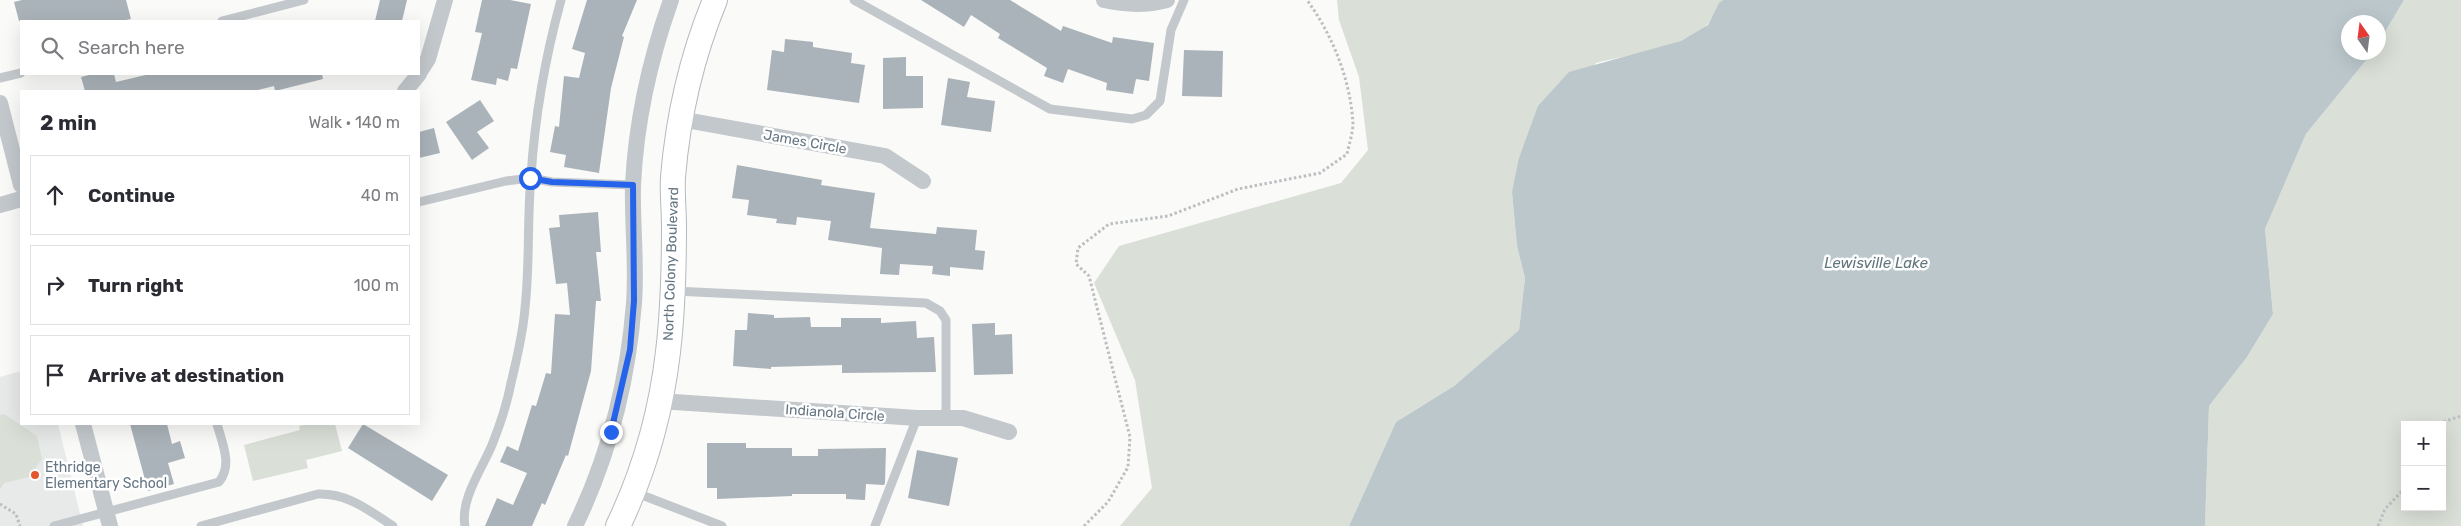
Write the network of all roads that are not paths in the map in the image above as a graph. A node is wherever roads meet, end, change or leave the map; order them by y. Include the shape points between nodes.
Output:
1 (304, 0) edge
2 (445, 0) edge
3 (561, 0) edge
4 (671, 0) edge
5 (715, 0) edge
6 (854, 0) edge
7 (1104, 0) edge
8 (1167, 0) edge
9 (1184, 0) edge
10 (226, 20) edge
11 (420, 72) edge
12 (20, 73) edge
13 (418, 75) edge
14 (0, 78) edge
15 (406, 90) edge
16 (0, 103) edge
17 (680, 119) junction
18 (530, 178) junction
19 (20, 181) edge
20 (923, 181) dead end
21 (633, 185) junction
22 (20, 199) edge
23 (420, 202) edge
24 (0, 205) edge
25 (673, 291) junction
26 (659, 402) junction
27 (917, 418) junction
28 (946, 418) junction
29 (83, 425) edge
30 (217, 425) edge
31 (1009, 432) dead end
32 (634, 492) junction
33 (108, 519) edge
34 (54, 526) edge
35 (201, 526) edge
36 (393, 526) edge
37 (465, 526) edge
38 (575, 526) edge
39 (618, 526) edge
40 (722, 526) edge
41 (875, 526) edge

1 - 10 lane
2 - 11 street via 428,59
3 - 18 lane via 547,49
4 - 21 street via 654,52 642,106
5 - 17 main road, North Colony Boulevard
6 - 9 lane via 1050,109 1132,119 1146,115 1160,101 1171,30
7 - 8 street via 1151,4
12 - 14 lane
13 - 15 street
16 - 19 street
17 - 20 street, James Circle via 885,156
17 - 25 main road, North Colony Boulevard via 673,178
18 - 21 lane
18 - 23 lane
18 - 37 lane via 528,268 521,338 509,395 466,504
21 - 38 street via 634,301 630,350 599,472
22 - 24 street
25 - 26 main road, North Colony Boulevard via 668,353
25 - 28 lane via 926,303 940,311 946,320
26 - 27 street, Indianola Circle
26 - 32 main road, North Colony Boulevard via 647,455
27 - 28 street, Indianola Circle
27 - 41 lane
28 - 31 street, Indianola Circle via 963,418
29 - 33 street
30 - 33 lane via 226,467 219,482
32 - 39 main road, North Colony Boulevard
32 - 40 lane
33 - 34 lane
35 - 36 lane via 318,494 348,498

